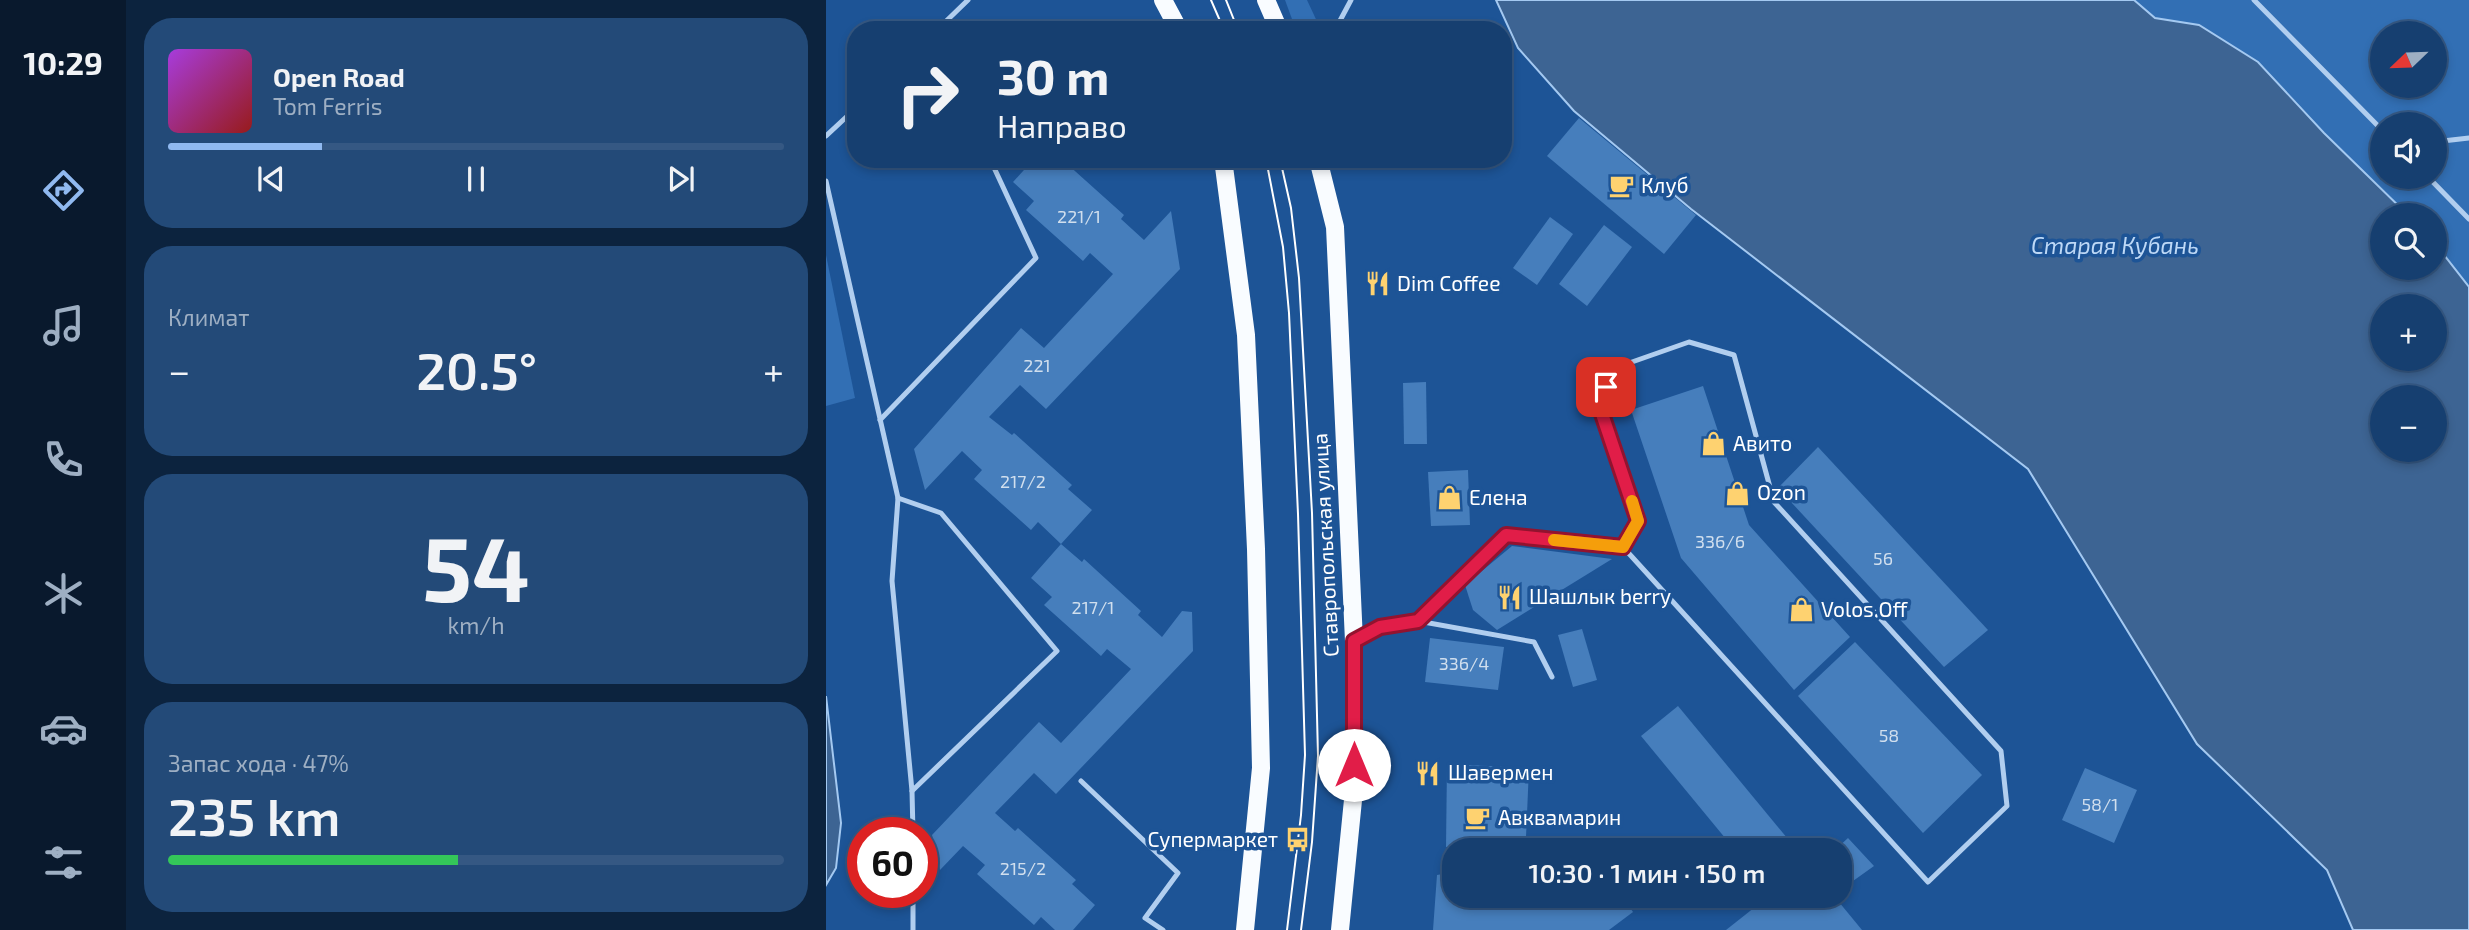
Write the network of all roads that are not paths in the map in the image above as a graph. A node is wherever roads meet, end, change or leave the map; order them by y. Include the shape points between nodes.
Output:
1 (968, 0) edge
2 (1163, 0) edge
3 (1266, 0) edge
4 (1351, 0) edge
5 (2253, 0) edge
6 (946, 21) edge
7 (1174, 21) edge
8 (1275, 21) edge
9 (1340, 21) edge
10 (847, 116) edge
11 (2370, 118) edge
12 (826, 136) edge
13 (2469, 138) edge
14 (2447, 141) edge
15 (994, 168) edge
16 (1224, 168) edge
17 (1320, 168) edge
18 (826, 181) edge
19 (2440, 189) edge
20 (2469, 219) edge
21 (880, 420) junction
22 (898, 498) junction
23 (1623, 547) junction
24 (1418, 621) junction
25 (1354, 641) junction
26 (1552, 677) dead end
27 (1081, 781) dead end
28 (912, 791) junction
29 (912, 817) edge
30 (913, 908) edge
31 (913, 930) edge
32 (1163, 930) edge
33 (1245, 930) edge
34 (1340, 930) edge

1 - 6 lane
2 - 7 main road
3 - 8 main road
4 - 9 lane
5 - 11 lane
10 - 12 lane
13 - 14 lane
15 - 21 lane via 1036,258
16 - 33 main road via 1246,335 1256,548 1261,768
17 - 25 main road, Ставропольская улица via 1335,228
18 - 21 lane
19 - 20 lane
21 - 22 lane
22 - 28 lane via 892,581
22 - 28 lane via 941,513 1057,651
23 - 23 lane via 1927,882 2007,806 2001,751 1774,502 1734,355 1689,342 1612,369 1599,405 1638,521
23 - 24 lane via 1506,535
24 - 25 lane via 1380,627
24 - 26 lane via 1534,642
25 - 34 main road, Ставропольская улица via 1354,790
27 - 32 lane via 1178,873 1145,918
28 - 29 lane
30 - 31 lane

